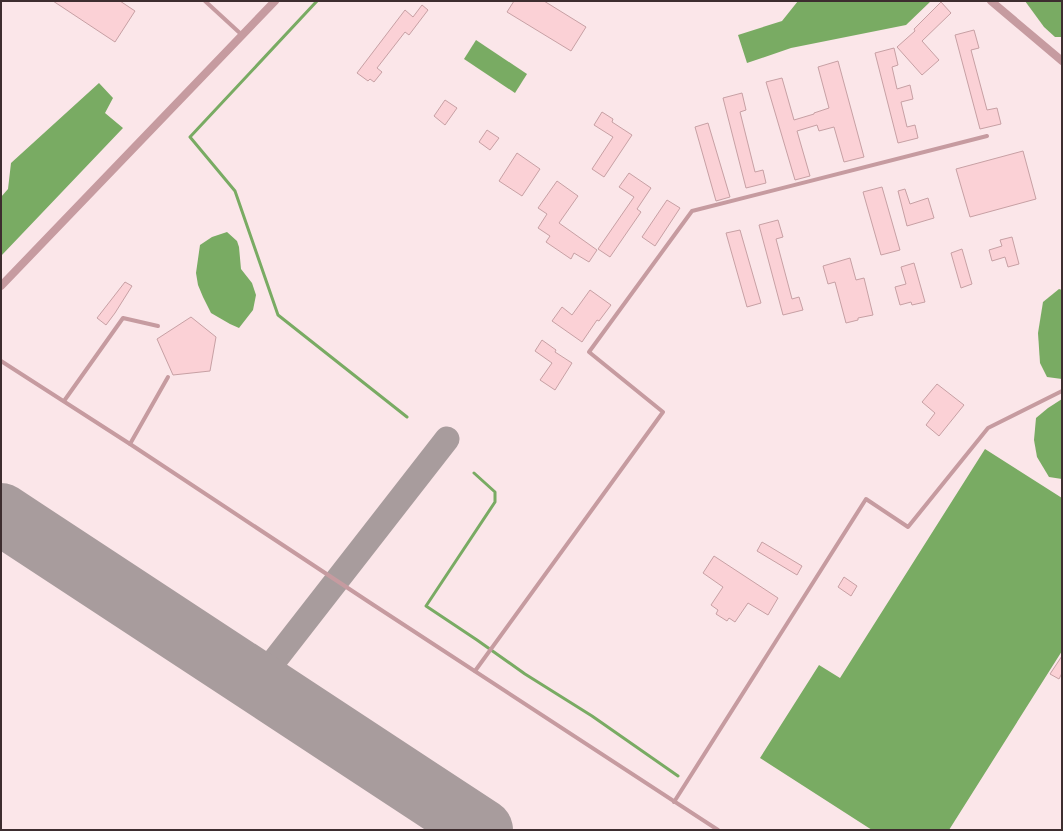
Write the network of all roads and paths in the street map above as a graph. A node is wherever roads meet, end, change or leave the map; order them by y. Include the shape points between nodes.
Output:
1 (204, 1) edge
2 (275, 1) edge
3 (991, 1) edge
4 (242, 35) junction
5 (1062, 61) edge
6 (987, 136) dead end
7 (1, 286) edge
8 (158, 326) dead end
9 (1, 362) edge
10 (168, 377) dead end
11 (1062, 391) edge
12 (64, 401) junction
13 (130, 444) junction
14 (475, 671) junction
15 (674, 802) junction
16 (718, 830) edge

1 - 4 lane
2 - 4 street
3 - 5 street
4 - 7 street
6 - 14 lane via 692,211 589,352 663,412
8 - 12 lane via 123,318
9 - 12 lane
10 - 13 lane
11 - 15 lane via 988,428 908,527 866,499
12 - 13 lane
13 - 14 lane
14 - 15 lane
15 - 16 lane

